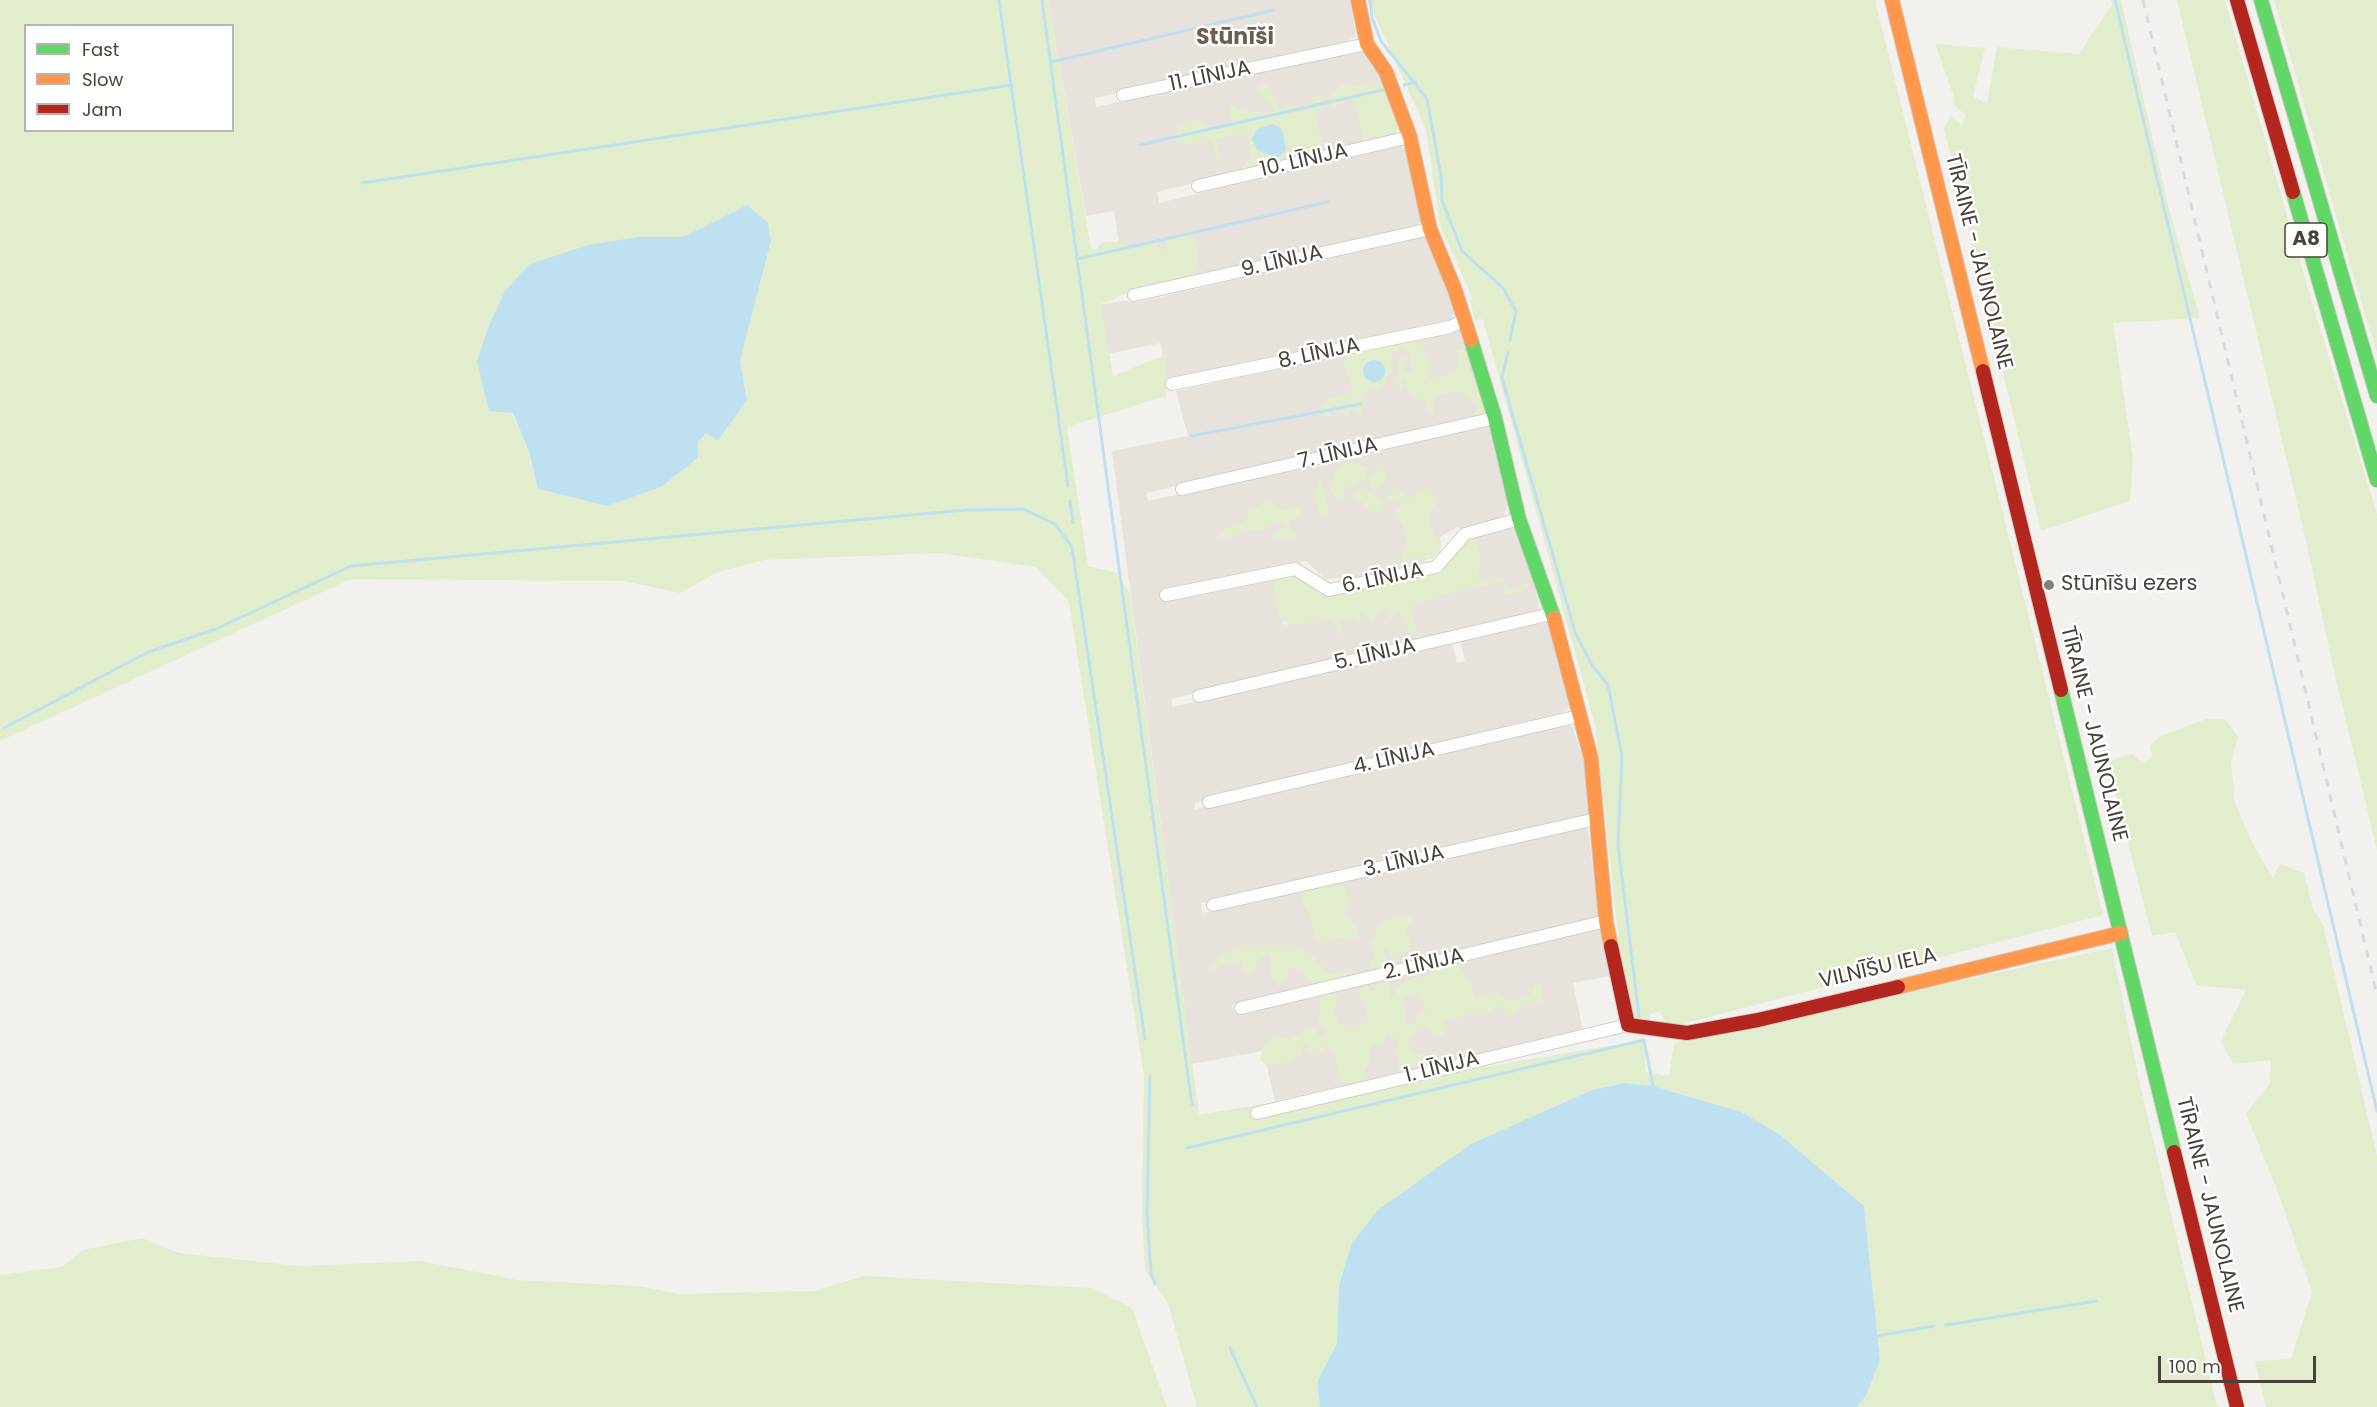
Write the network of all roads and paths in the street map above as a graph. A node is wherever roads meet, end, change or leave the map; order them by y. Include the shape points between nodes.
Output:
1 (1358, 0) edge
2 (1892, 0) edge
3 (2237, 0) edge
4 (2260, 0) edge
5 (1367, 44) junction
6 (1123, 95) dead end
7 (1410, 137) junction
8 (1198, 186) dead end
9 (1430, 229) junction
10 (1134, 295) dead end
11 (1464, 320) junction
12 (1172, 384) dead end
13 (2377, 396) edge
14 (1495, 418) junction
15 (2377, 480) edge
16 (1182, 489) dead end
17 (1519, 519) junction
18 (1166, 595) dead end
19 (1551, 614) junction
20 (1199, 696) dead end
21 (1579, 716) junction
22 (1209, 802) dead end
23 (1596, 819) junction
24 (1213, 905) dead end
25 (1606, 921) junction
26 (2121, 933) junction
27 (1241, 1008) dead end
28 (1628, 1025) junction
29 (1257, 1113) dead end
30 (2237, 1407) edge

1 - 5 main road
2 - 26 main road, TĪRAINE - JAUNOLAINE
3 - 15 main road, A8
4 - 13 main road, A8
5 - 6 street, 11. LĪNIJA
5 - 7 main road via 1386,72
7 - 8 street, 10. LĪNIJA
7 - 9 main road
9 - 10 street, 9. LĪNIJA
9 - 11 main road
11 - 12 street, 8. LĪNIJA via 1450,327
11 - 14 main road
14 - 16 street, 7. LĪNIJA
14 - 17 main road
17 - 18 street, 6. LĪNIJA via 1465,534 1436,567 1329,590 1295,569
17 - 19 main road
19 - 20 street, 5. LĪNIJA
19 - 21 main road
21 - 22 street, 4. LĪNIJA
21 - 23 main road via 1591,758
23 - 24 street, 3. LĪNIJA
23 - 25 main road
25 - 27 street, 2. LĪNIJA
25 - 28 main road
26 - 28 main road, VILNĪŠU IELA via 1758,1020 1687,1033
26 - 30 main road, TĪRAINE - JAUNOLAINE
28 - 29 street, 1. LĪNIJA

